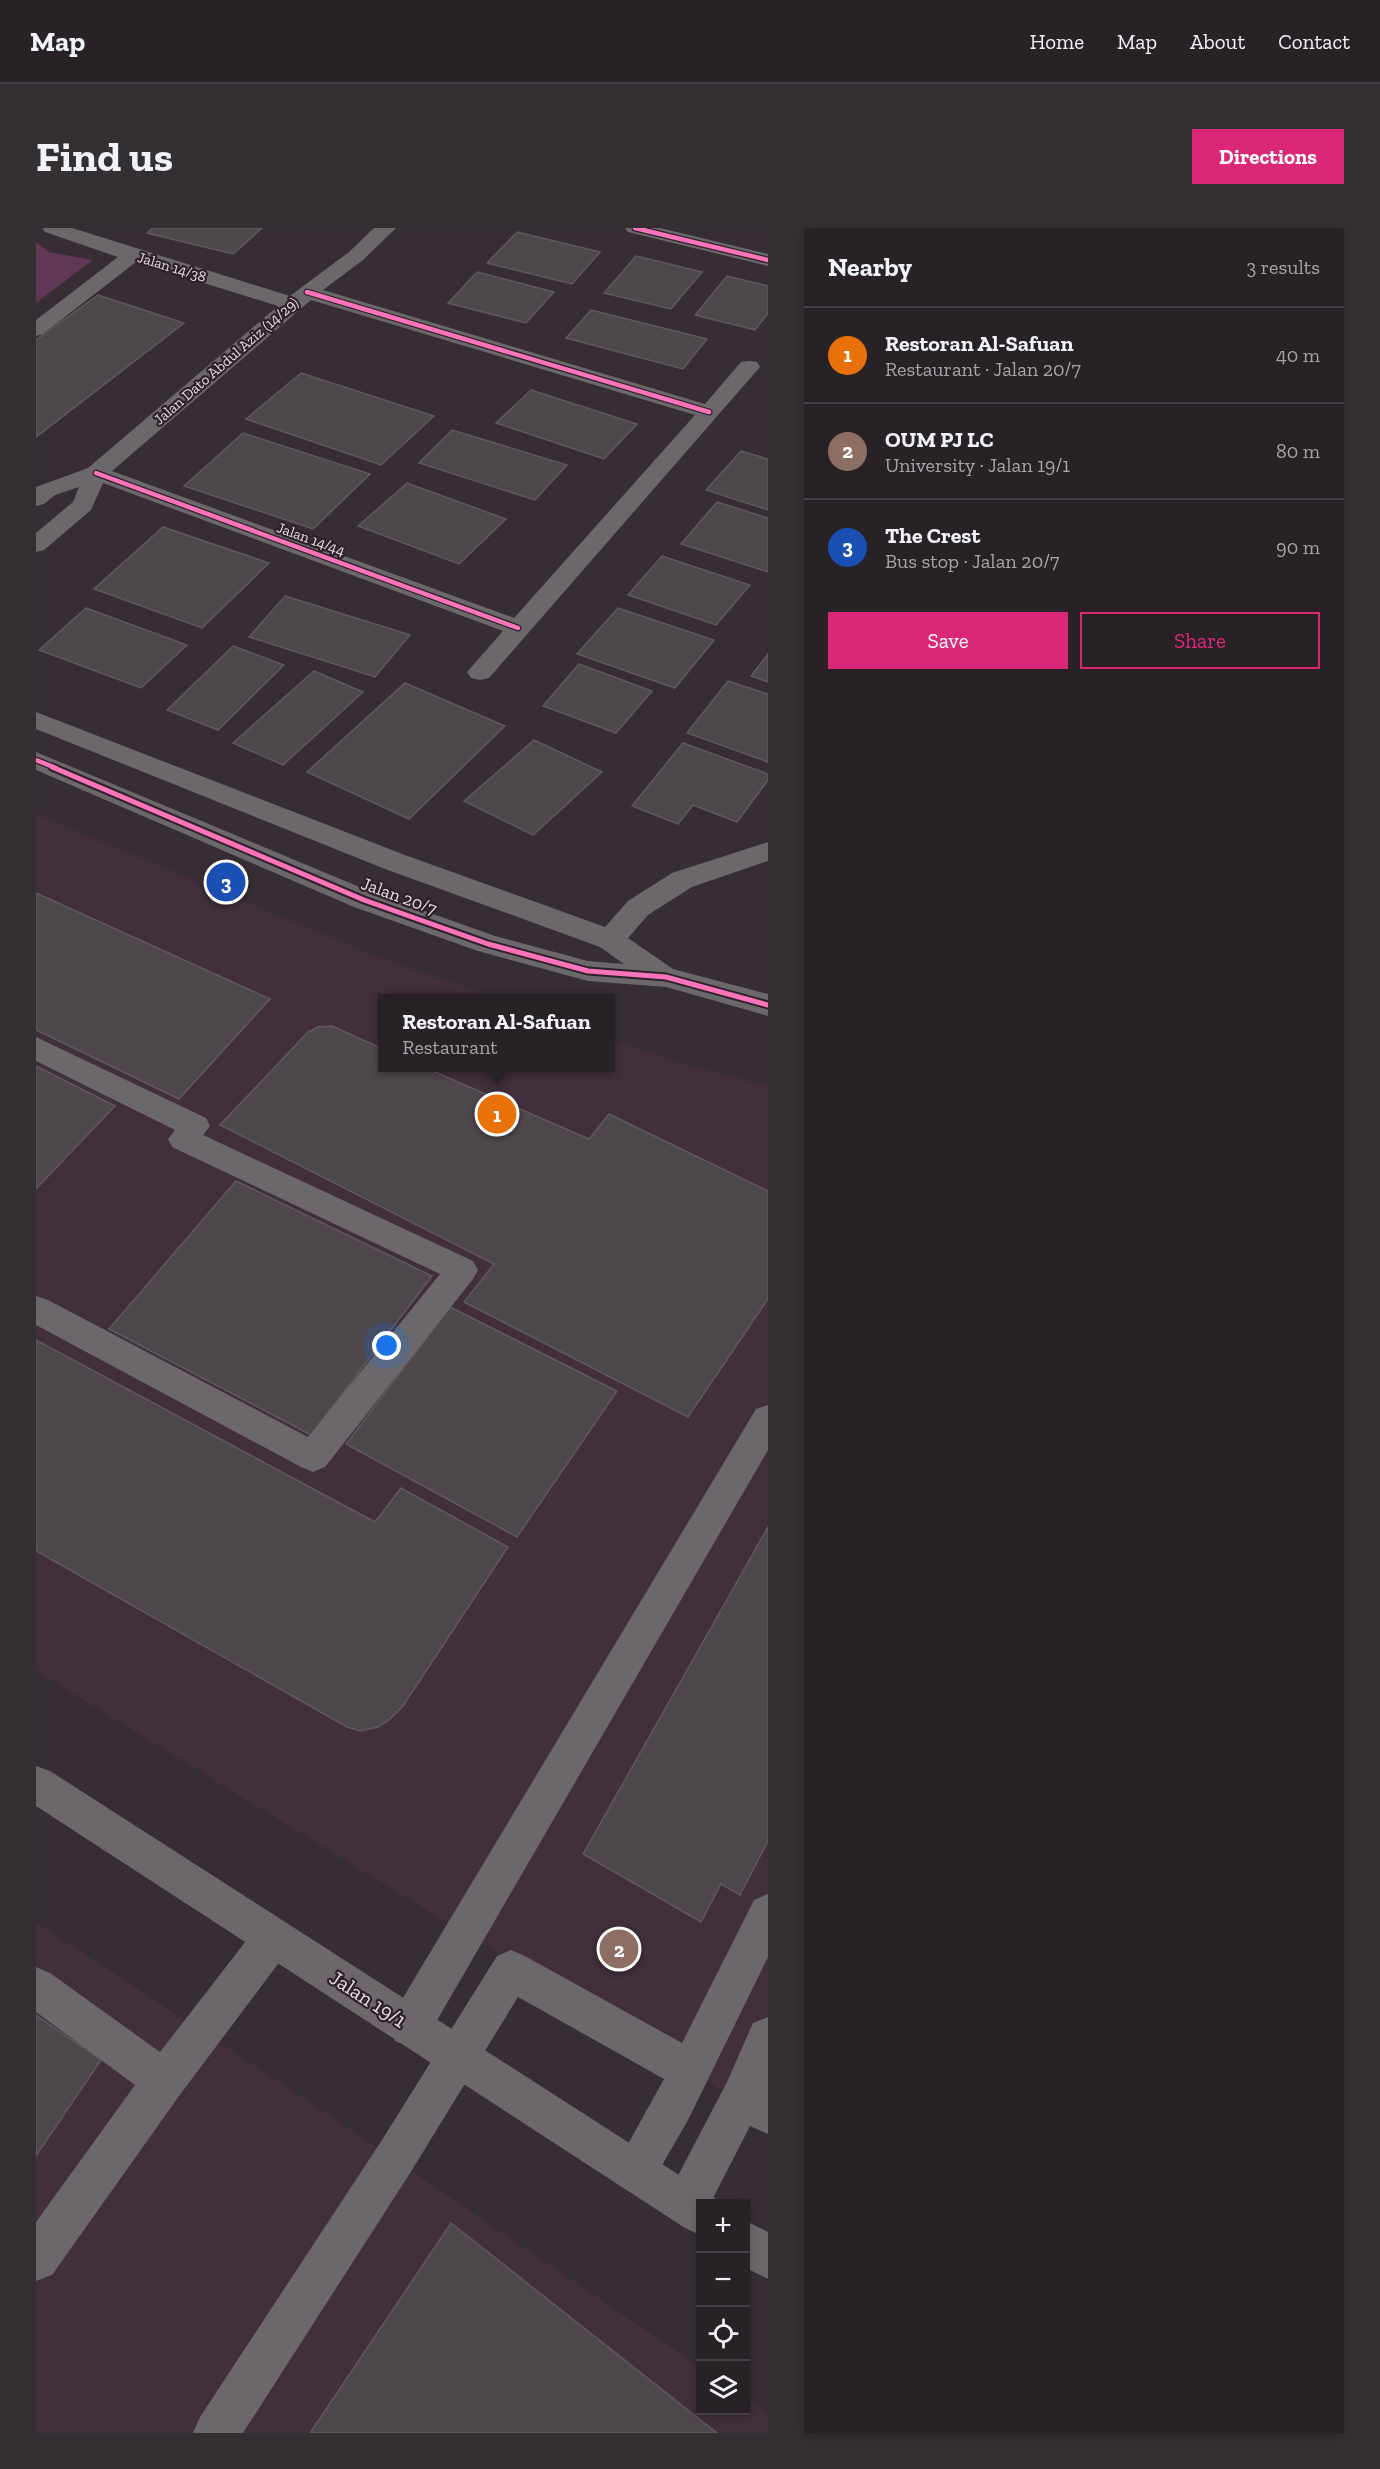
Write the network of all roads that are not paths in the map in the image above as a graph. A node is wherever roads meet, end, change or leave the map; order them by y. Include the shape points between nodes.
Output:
1 (52, 228) edge
2 (386, 228) edge
3 (634, 228) edge
4 (753, 236) dead end
5 (741, 253) junction
6 (133, 255) junction
7 (768, 260) edge
8 (300, 298) junction
9 (36, 330) edge
10 (748, 368) dead end
11 (709, 412) junction
12 (96, 473) junction
13 (40, 492) edge
14 (36, 545) edge
15 (518, 628) junction
16 (480, 672) dead end
17 (36, 720) edge
18 (36, 760) edge
19 (768, 851) edge
20 (610, 940) junction
21 (666, 977) junction
22 (768, 1005) edge
23 (36, 1048) edge
24 (36, 1310) edge
25 (768, 1419) edge
26 (36, 1784) edge
27 (768, 1914) edge
28 (273, 1938) junction
29 (36, 1987) edge
30 (410, 2026) junction
31 (768, 2038) edge
32 (456, 2056) junction
33 (690, 2071) junction
34 (164, 2080) junction
35 (755, 2105) edge
36 (635, 2171) junction
37 (693, 2209) edge
38 (750, 2246) edge
39 (768, 2257) edge
40 (36, 2259) edge
41 (216, 2433) edge

1 - 6 street, Jalan 14/38
2 - 8 street, Jalan Dato Abdul Aziz (14/29)
3 - 5 street
4 - 5 street
5 - 7 street
6 - 8 street, Jalan 14/38
6 - 9 street
8 - 11 street
8 - 12 street, Jalan Dato Abdul Aziz (14/29)
10 - 11 street
11 - 15 street
12 - 13 street, Jalan Dato Abdul Aziz (14/29)
12 - 14 street, Jalan Dato Abdul Aziz (14/29) via 83,505
12 - 15 street, Jalan 14/44
15 - 16 street
17 - 20 street, Jalan 20/7 via 395,862
18 - 21 street, Jalan 20/7 via 364,900 488,944 588,971
19 - 20 street via 682,880 638,908
20 - 21 street, Jalan 20/7
21 - 22 street, Jalan 20/7
23 - 24 street via 382,1234 462,1270 313,1457
25 - 30 street
26 - 28 main road, Jalan 19/1
27 - 33 street
28 - 30 main road, Jalan 19/1
28 - 34 street
29 - 34 street
30 - 32 main road, Jalan 19/1
31 - 35 street
32 - 33 street via 511,1970
32 - 36 main road, Jalan 19/1
32 - 41 street via 397,2155
33 - 36 street
34 - 40 street
35 - 37 street
36 - 37 main road, Jalan 19/1
38 - 39 main road

